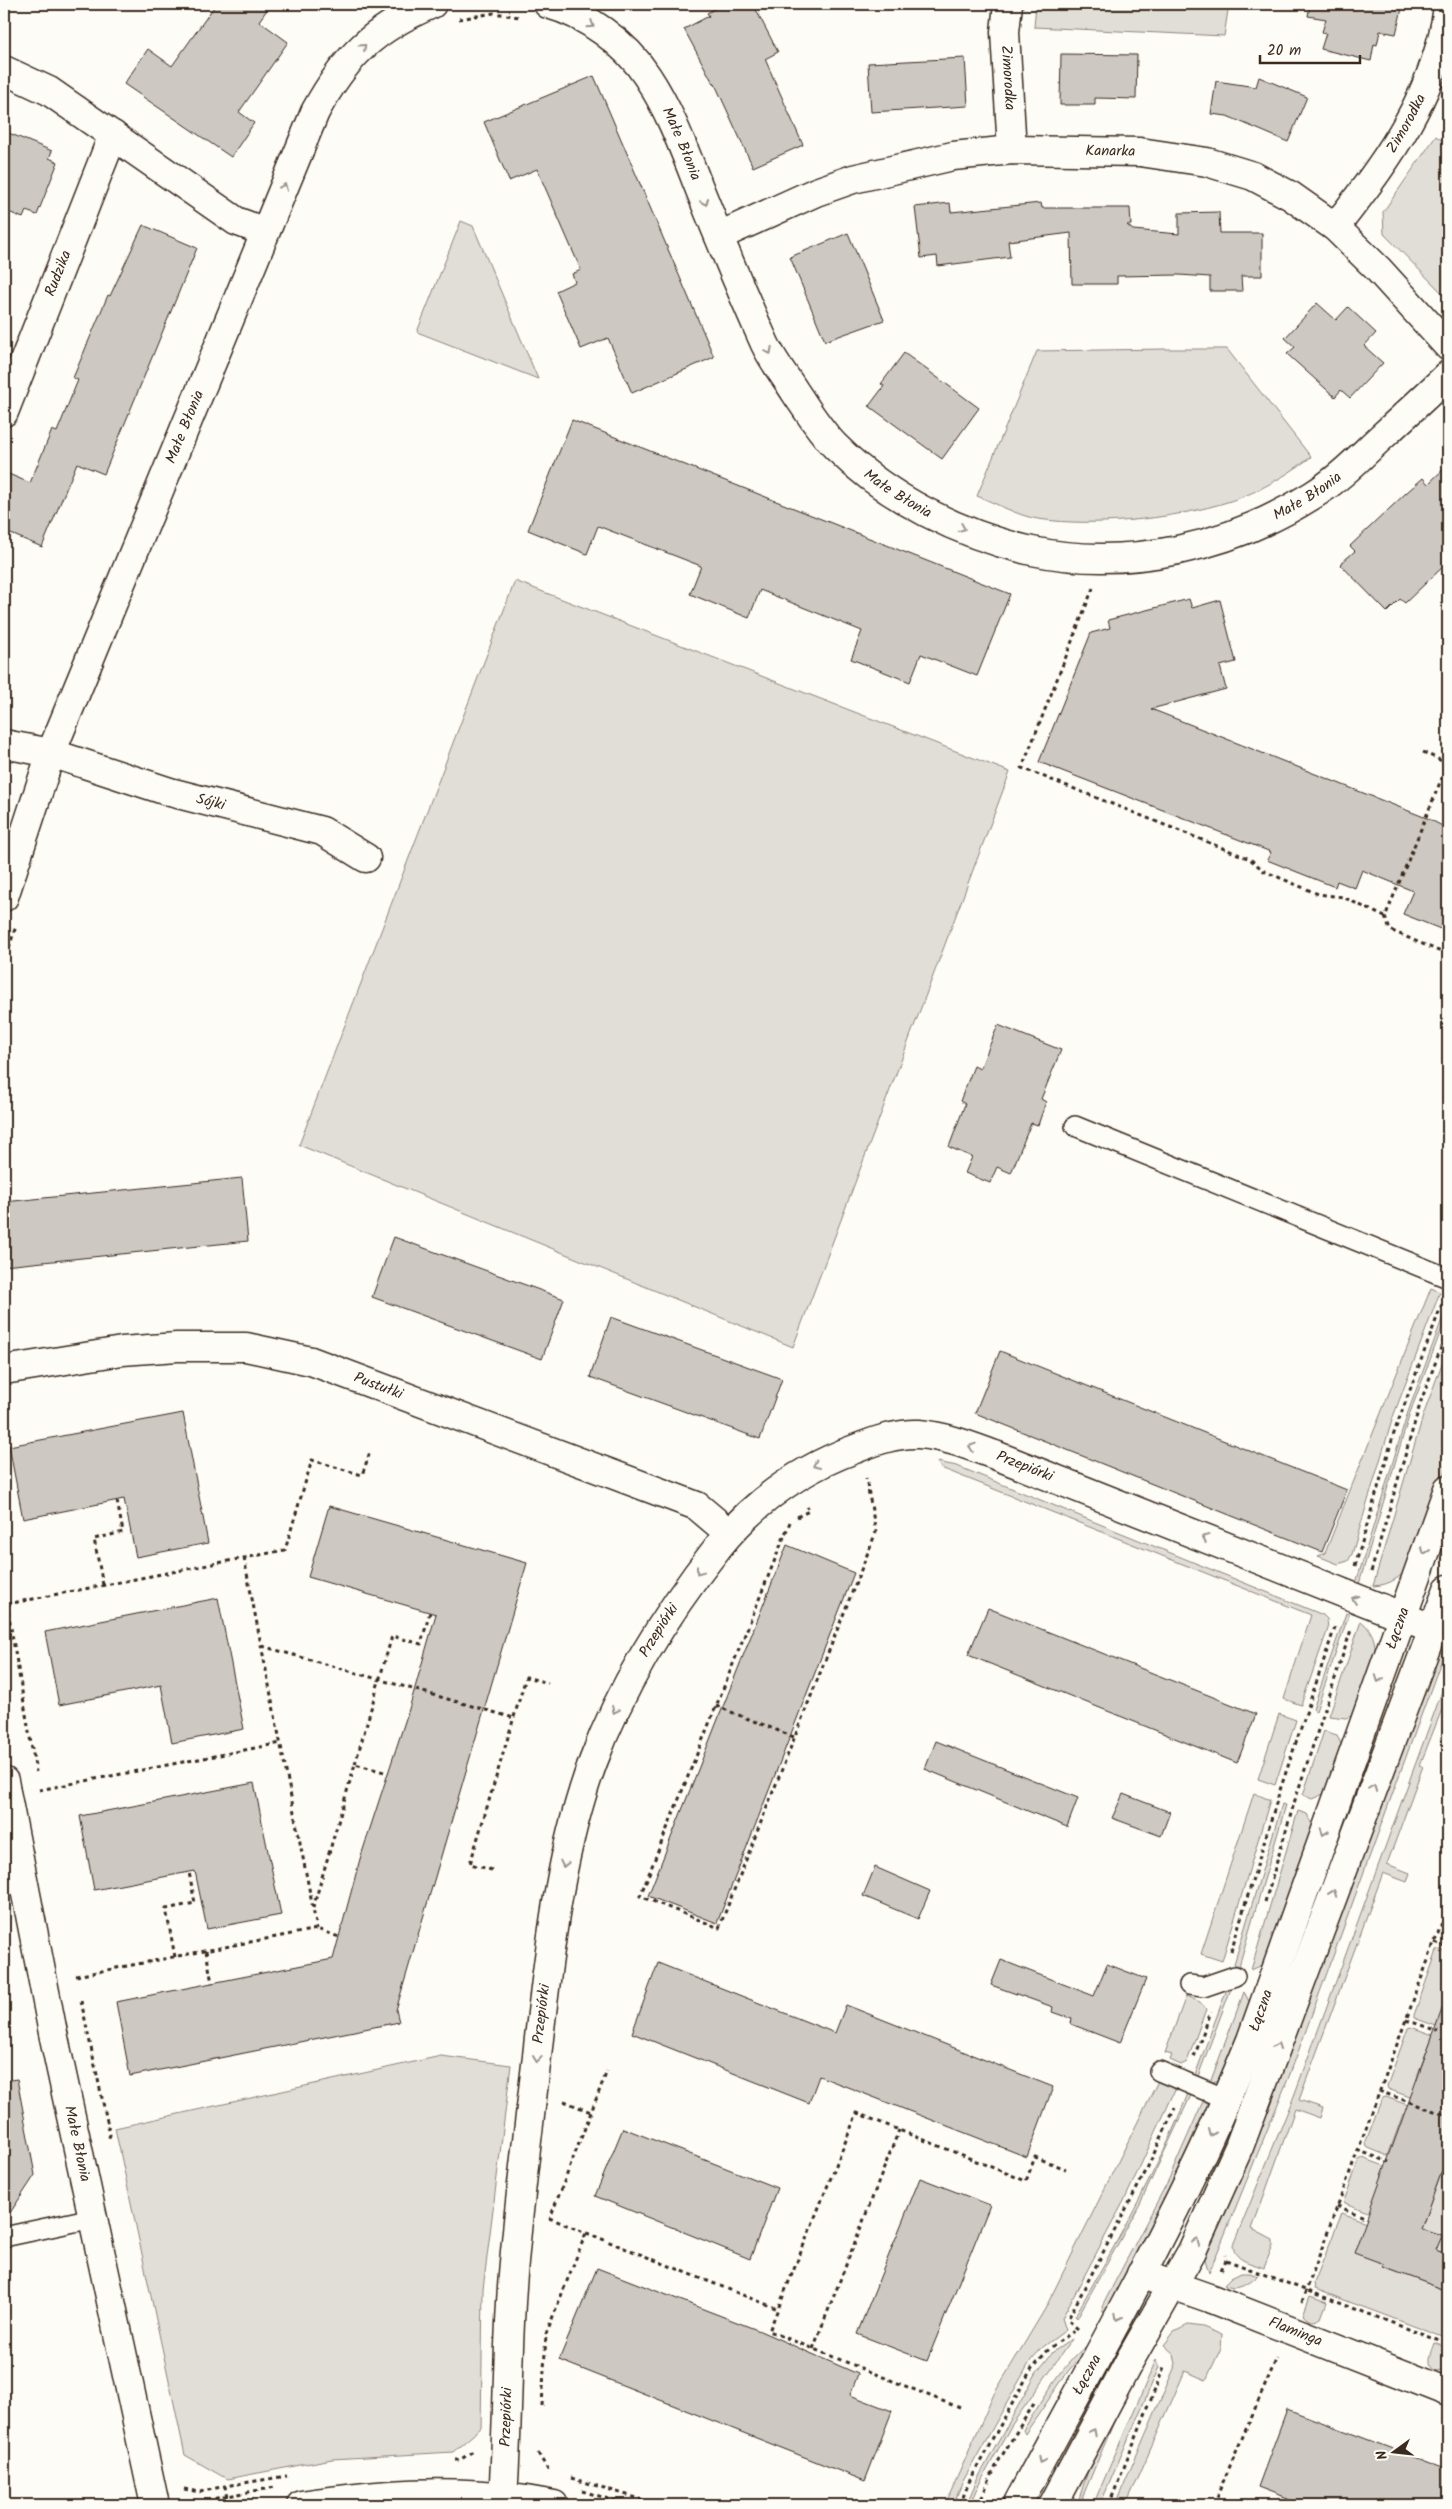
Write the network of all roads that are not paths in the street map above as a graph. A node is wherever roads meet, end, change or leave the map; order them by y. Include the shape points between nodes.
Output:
1 (432, 4) edge
2 (548, 4) edge
3 (1008, 4) edge
4 (1448, 7) edge
5 (4, 70) edge
6 (113, 135) junction
7 (1012, 150) junction
8 (1335, 226) junction
9 (265, 232) junction
10 (719, 236) junction
11 (1448, 346) edge
12 (1448, 375) edge
13 (4, 412) edge
14 (4, 744) edge
15 (51, 753) junction
16 (366, 858) dead end
17 (12, 907) edge
18 (1075, 1126) dead end
19 (1448, 1278) edge
20 (4, 1370) edge
21 (1448, 1489) edge
22 (729, 1533) junction
23 (1448, 1589) edge
24 (1401, 1616) junction
25 (1434, 1629) junction
26 (4, 1781) edge
27 (1235, 1976) dead end
28 (1190, 1985) dead end
29 (1159, 2071) dead end
30 (1226, 2099) junction
31 (93, 2218) junction
32 (4, 2237) edge
33 (1141, 2274) junction
34 (1173, 2285) junction
35 (1448, 2392) edge
36 (503, 2497) junction
37 (154, 2505) edge
38 (301, 2505) edge
39 (554, 2505) edge
40 (1016, 2505) edge
41 (1053, 2505) edge

9 -> 1 street, Małe Błonia via 315,112 337,75 348,60 377,34 404,16
2 -> 10 street, Małe Błonia via 582,18 607,35 626,50 646,74 667,112
3 - 7 street, Zimorodka via 1005,32
4 - 8 street, Zimorodka via 1445,33 1430,80 1412,117 1368,185
5 - 6 street via 49,91
6 - 9 street via 236,221
6 - 13 street, Rudzika
7 - 8 street, Kanarka via 1140,152 1207,162 1253,176 1291,196
7 - 10 street, Kanarka via 953,156 853,179 816,192
8 - 11 street, Kanarka
9 - 15 street, Małe Błonia
10 -> 12 street, Małe Błonia via 769,351 811,416 835,446 873,479 932,515 1008,545 1051,555 1139,556 1170,552 1222,539 1272,519 1315,494 1347,470
14 - 15 street
15 - 16 street, Sójki via 170,792 322,831
15 - 17 street, Małe Błonia
18 - 19 lane
20 - 22 street, Pustułki via 122,1351 177,1347 246,1347 311,1361 697,1506
21 -> 24 street, Łączna
24 -> 22 street, Przepiórki via 995,1455 932,1436 906,1435 876,1441 808,1468 776,1490
22 -> 36 street, Przepiórki via 667,1618 615,1710 586,1784 564,1863 552,1930 515,2245
23 - 25 street, Łączna
24 - 25 street, Przepiórki
24 -> 30 street, Łączna
34 -> 25 street, Łączna via 1192,2251 1257,2101 1342,1866
26 - 31 street, Małe Błonia
27 - 28 lane via 1203,1987
29 - 30 lane
30 -> 33 street, Łączna
31 - 32 lane
31 - 37 street, Małe Błonia
33 - 34 street, Flaminga
33 -> 40 street, Łączna
34 - 35 street, Flaminga
41 -> 34 street, Łączna
36 - 38 street via 448,2492 401,2493
36 - 39 street

